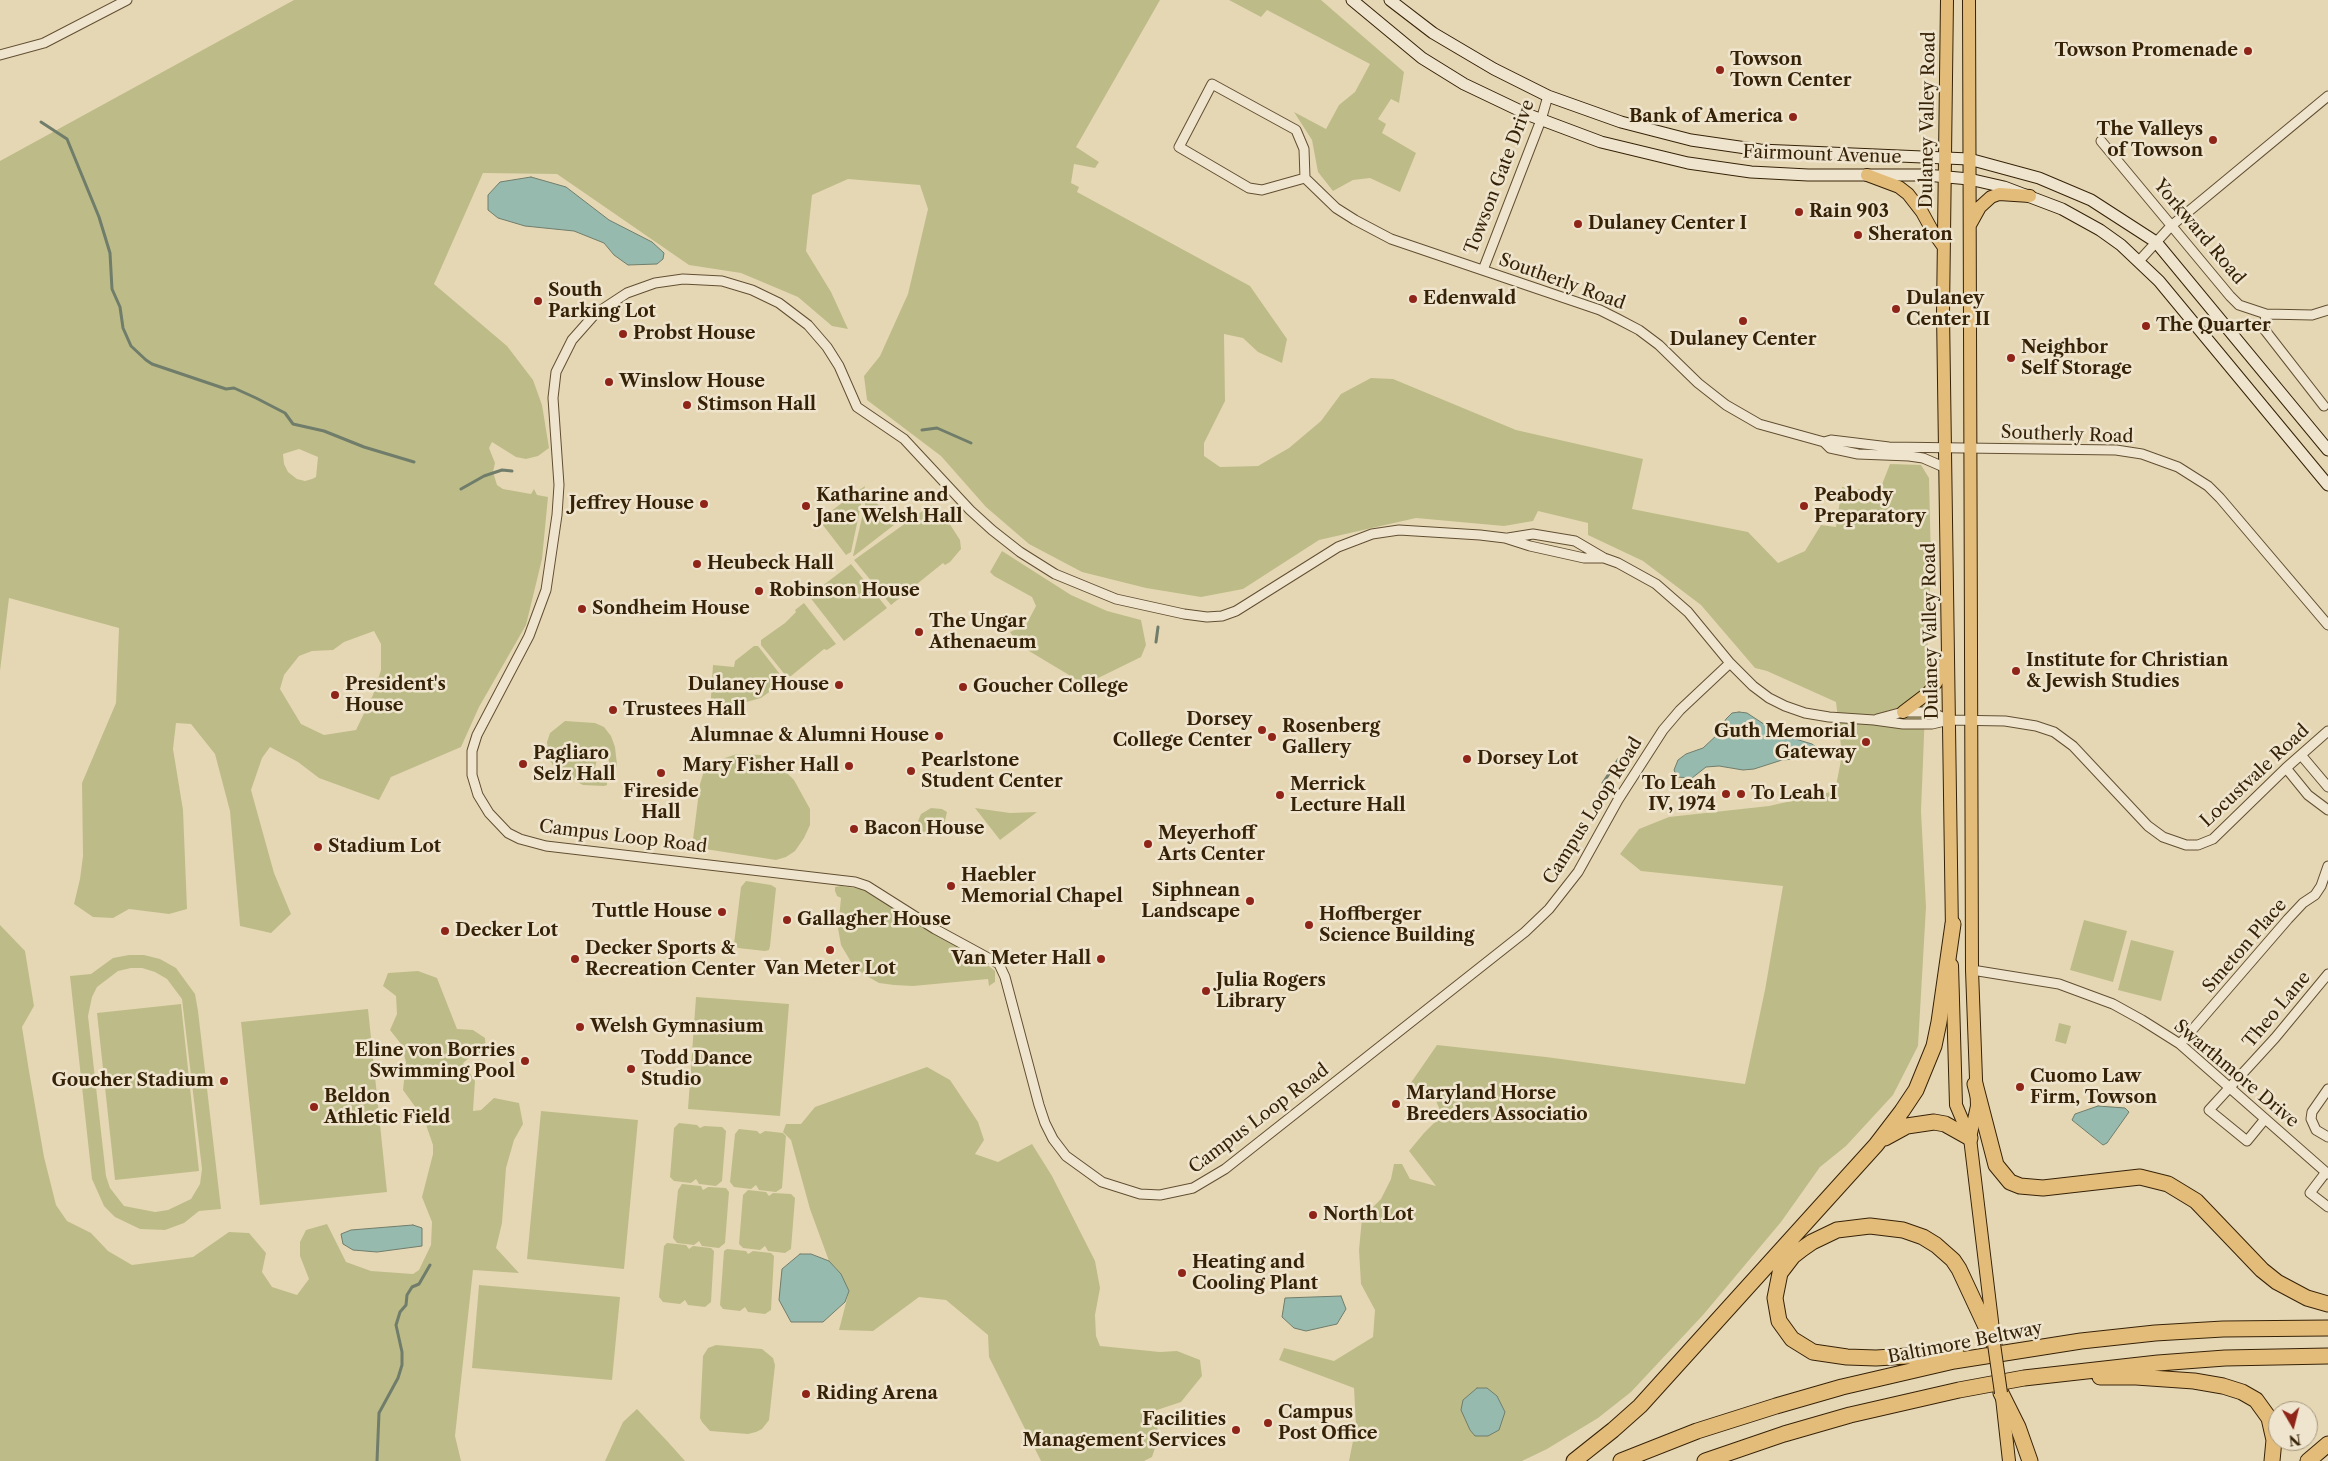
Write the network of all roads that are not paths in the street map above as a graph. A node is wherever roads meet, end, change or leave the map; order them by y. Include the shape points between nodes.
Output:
1 (127, 0) edge
2 (1352, 0) edge
3 (1390, 0) edge
4 (1947, 0) edge
5 (1968, 0) edge
6 (0, 55) edge
7 (1548, 96) junction
8 (2328, 96) edge
9 (1541, 120) junction
10 (2101, 142) dead end
11 (1944, 157) junction
12 (1969, 160) junction
13 (1867, 175) junction
14 (1944, 177) junction
15 (1305, 178) junction
16 (1969, 179) junction
17 (2030, 196) junction
18 (2171, 226) junction
19 (1969, 228) junction
20 (2156, 242) junction
21 (1943, 246) junction
22 (2139, 260) junction
23 (1483, 270) junction
24 (2328, 310) edge
25 (2266, 314) junction
26 (2324, 406) dead end
27 (1824, 442) junction
28 (1946, 448) junction
29 (1970, 448) junction
30 (2328, 450) edge
31 (1946, 468) junction
32 (2328, 485) edge
33 (1505, 538) junction
34 (1604, 558) junction
35 (2328, 625) edge
36 (1948, 652) junction
37 (1730, 663) junction
38 (1903, 712) junction
39 (1874, 720) junction
40 (1950, 720) junction
41 (1972, 721) junction
42 (2328, 731) edge
43 (2301, 755) junction
44 (2286, 768) junction
45 (2328, 787) edge
46 (2328, 810) edge
47 (2328, 866) edge
48 (1952, 924) junction
49 (1972, 970) junction
50 (2328, 974) edge
51 (2180, 1044) junction
52 (1975, 1084) junction
53 (2230, 1088) junction
54 (2328, 1089) edge
55 (2265, 1119) junction
56 (1970, 1138) junction
57 (2328, 1138) edge
58 (1876, 1145) junction
59 (2327, 1173) edge
60 (2328, 1207) edge
61 (2328, 1304) edge
62 (1984, 1306) junction
63 (2328, 1328) edge
64 (1994, 1344) joint
65 (2018, 1350) junction
66 (2328, 1356) edge
67 (2024, 1378) junction
68 (2001, 1393) joint
69 (2012, 1427) junction
70 (2328, 1444) edge
71 (1574, 1461) edge
72 (1621, 1461) edge
73 (1705, 1461) edge
74 (2008, 1461) edge
75 (2030, 1461) edge
76 (2272, 1461) edge
77 (2308, 1461) edge

1 - 6 street via 44,43
2 - 9 main road, Fairmount Avenue via 1403,44 1442,71 1486,96
3 - 7 main road, Fairmount Avenue via 1456,48
4 - 11 main road, Dulaney Valley Road
5 - 12 main road, Dulaney Valley Road
7 - 9 street, Towson Gate Drive
7 - 11 main road, Fairmount Avenue via 1621,122 1722,145 1789,152
8 - 18 street
9 - 13 main road, Fairmount Avenue via 1630,150 1719,168 1777,174
9 - 23 street, Towson Gate Drive
10 - 18 street, Yorkward Road
11 - 12 main road, Fairmount Avenue
11 - 14 main road, Dulaney Valley Road
12 - 16 main road, Dulaney Valley Road
12 - 20 main road, Fairmount Avenue via 2016,171 2062,187 2090,200
13 - 14 main road, Fairmount Avenue
13 - 21 main road via 1899,187 1908,194
14 - 16 main road, Fairmount Avenue
14 - 21 main road, Dulaney Valley Road
15 - 15 street via 1304,149 1296,130 1212,84 1180,147 1249,188 1262,190
15 - 23 street, Southerly Road via 1355,220 1391,239
16 - 17 main road, Fairmount Avenue
16 - 19 main road, Dulaney Valley Road
17 - 19 main road via 1999,194 1991,197 1980,207
17 - 22 main road, Fairmount Avenue via 2100,230
18 - 20 street
18 - 25 street, Yorkward Road via 2239,305
19 - 29 main road, Dulaney Valley Road
20 - 22 street
20 - 30 main road, Fairmount Avenue
21 - 28 main road, Dulaney Valley Road
22 - 32 main road, Fairmount Avenue
23 - 27 street, Southerly Road via 1618,319 1659,345 1711,393 1743,415 1778,430
24 - 25 street, Yorkward Road via 2312,314
25 - 26 street via 2264,329
27 - 28 street, Southerly Road
27 - 31 street, Southerly Road via 1830,448 1858,454 1922,458
28 - 29 street, Southerly Road
28 - 31 main road, Dulaney Valley Road
29 - 35 street, Southerly Road via 2116,450 2142,454 2178,467 2208,486 2220,498
29 - 41 main road, Dulaney Valley Road
31 - 36 main road, Dulaney Valley Road
33 - 34 street, Campus Loop Road via 1584,558
33 - 34 street, Campus Loop Road via 1550,535 1582,543
33 - 37 street, Campus Loop Road via 1430,530 1372,534 1327,552 1236,611 1222,616 1184,614 1116,599 1054,574 992,530 904,439 857,407 827,347 808,326 779,303 722,281 683,279 655,283 627,293 595,314 572,340 556,372 553,404 559,486 546,590 530,636 477,735 471,764 474,786 499,825 520,839 855,882 999,964 1039,1105 1053,1139 1066,1156 1102,1182 1134,1192 1160,1195 1193,1188 1226,1169 1549,910 1582,867 1618,800 1663,730
34 - 37 street, Campus Loop Road via 1656,584 1674,598
36 - 38 main road via 1939,678 1928,694
36 - 40 main road, Dulaney Valley Road
37 - 39 street, Campus Loop Road via 1753,686 1785,706 1829,717
38 - 39 street, Campus Loop Road
38 - 40 street, Campus Loop Road via 1931,712
39 - 40 street, Campus Loop Road via 1903,724
40 - 41 street, Locustvale Road
40 - 48 main road, Dulaney Valley Road
41 - 44 street, Locustvale Road via 2019,722 2054,732 2072,746 2148,826 2172,842 2186,845 2198,845 2213,839
41 - 49 main road, Dulaney Valley Road
42 - 43 street, Locustvale Road
43 - 44 street, Locustvale Road
43 - 45 street
44 - 46 street via 2308,795
47 - 51 street, Smeton Place via 2315,895 2288,919
48 - 56 main road, Dulaney Valley Road via 1956,1106
48 - 58 highway via 1939,1022 1926,1069 1916,1090
49 - 51 street, Swarthmore Drive via 2059,984 2080,991 2113,1004
49 - 52 main road, Dulaney Valley Road
50 - 53 street, Theo Lane
51 - 53 street, Swarthmore Drive
52 - 56 main road, Dulaney Valley Road via 1977,1106
52 - 61 highway via 1996,1166 2010,1182 2029,1188 2043,1188 2140,1177 2168,1184 2196,1201 2277,1282 2307,1298
53 - 55 street, Swarthmore Drive
53 - 55 street, Theo Lane via 2209,1110 2247,1141
54 - 57 street via 2312,1112 2311,1119 2316,1130
55 - 59 street, Swarthmore Drive
56 - 58 highway via 1946,1124 1921,1122 1893,1132
56 - 62 main road, Dulaney Valley Road
58 - 71 highway via 1640,1406
59 - 60 street via 2310,1193
62 - 64 highway
62 - 65 highway via 1949,1256 1936,1246 1903,1230 1870,1226 1837,1230 1802,1249 1780,1273 1775,1298 1779,1321 1792,1339 1813,1352 1825,1355 1876,1358
63 - 65 highway, Baltimore Beltway via 2222,1328
64 - 68 main road, bridge
65 - 72 highway, Baltimore Beltway via 1896,1374 1814,1395 1698,1431
66 - 67 highway via 2215,1358
67 - 73 highway via 1850,1415
67 - 76 highway via 2161,1378 2236,1390 2256,1400 2269,1418 2274,1440
68 - 69 highway
69 - 74 main road
69 - 75 highway
70 - 77 highway

